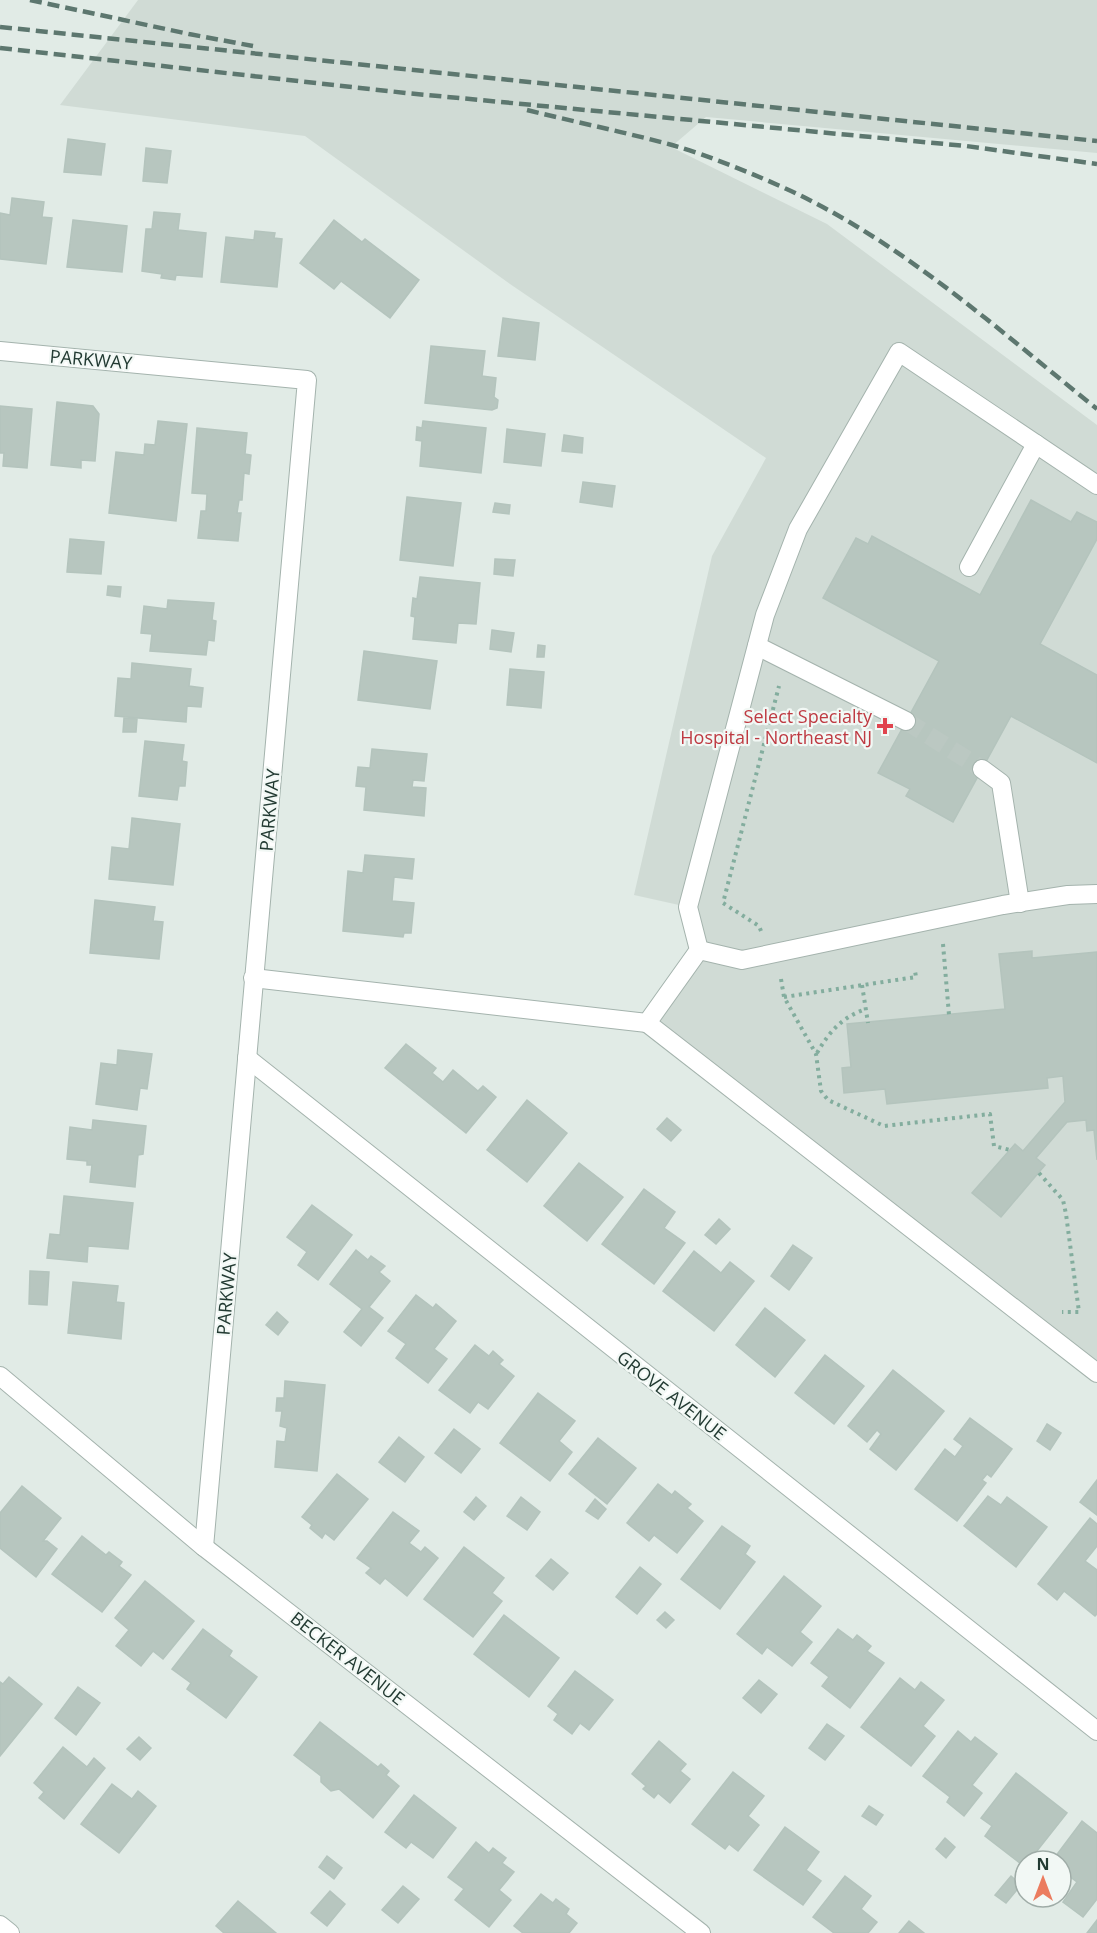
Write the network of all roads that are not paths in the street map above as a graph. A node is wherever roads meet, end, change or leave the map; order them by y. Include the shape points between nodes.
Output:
1 (0, 351) edge
2 (1036, 444) junction
3 (1097, 485) edge
4 (969, 567) dead end
5 (757, 645) junction
6 (906, 721) tunnel mouth
7 (982, 769) tunnel mouth
8 (1097, 894) edge
9 (1020, 903) junction
10 (699, 950) junction
11 (253, 978) junction
12 (647, 1023) junction
13 (247, 1058) junction
14 (1097, 1373) edge
15 (0, 1376) edge
16 (204, 1547) junction
17 (1097, 1731) edge
18 (0, 1925) edge
19 (10, 1933) edge
20 (701, 1933) edge

1 - 11 street, PARKWAY via 307,380
2 - 3 street
2 - 4 street
2 - 5 street via 899,352 798,529
5 - 6 street
5 - 10 street via 688,907
7 - 9 street via 1000,783
8 - 9 street
9 - 10 street via 742,960
10 - 12 street
11 - 12 street
11 - 13 street, PARKWAY
12 - 14 street
13 - 16 street, PARKWAY
13 - 17 street, GROVE AVENUE
15 - 16 street, BECKER AVENUE
16 - 20 street, BECKER AVENUE
18 - 19 street

